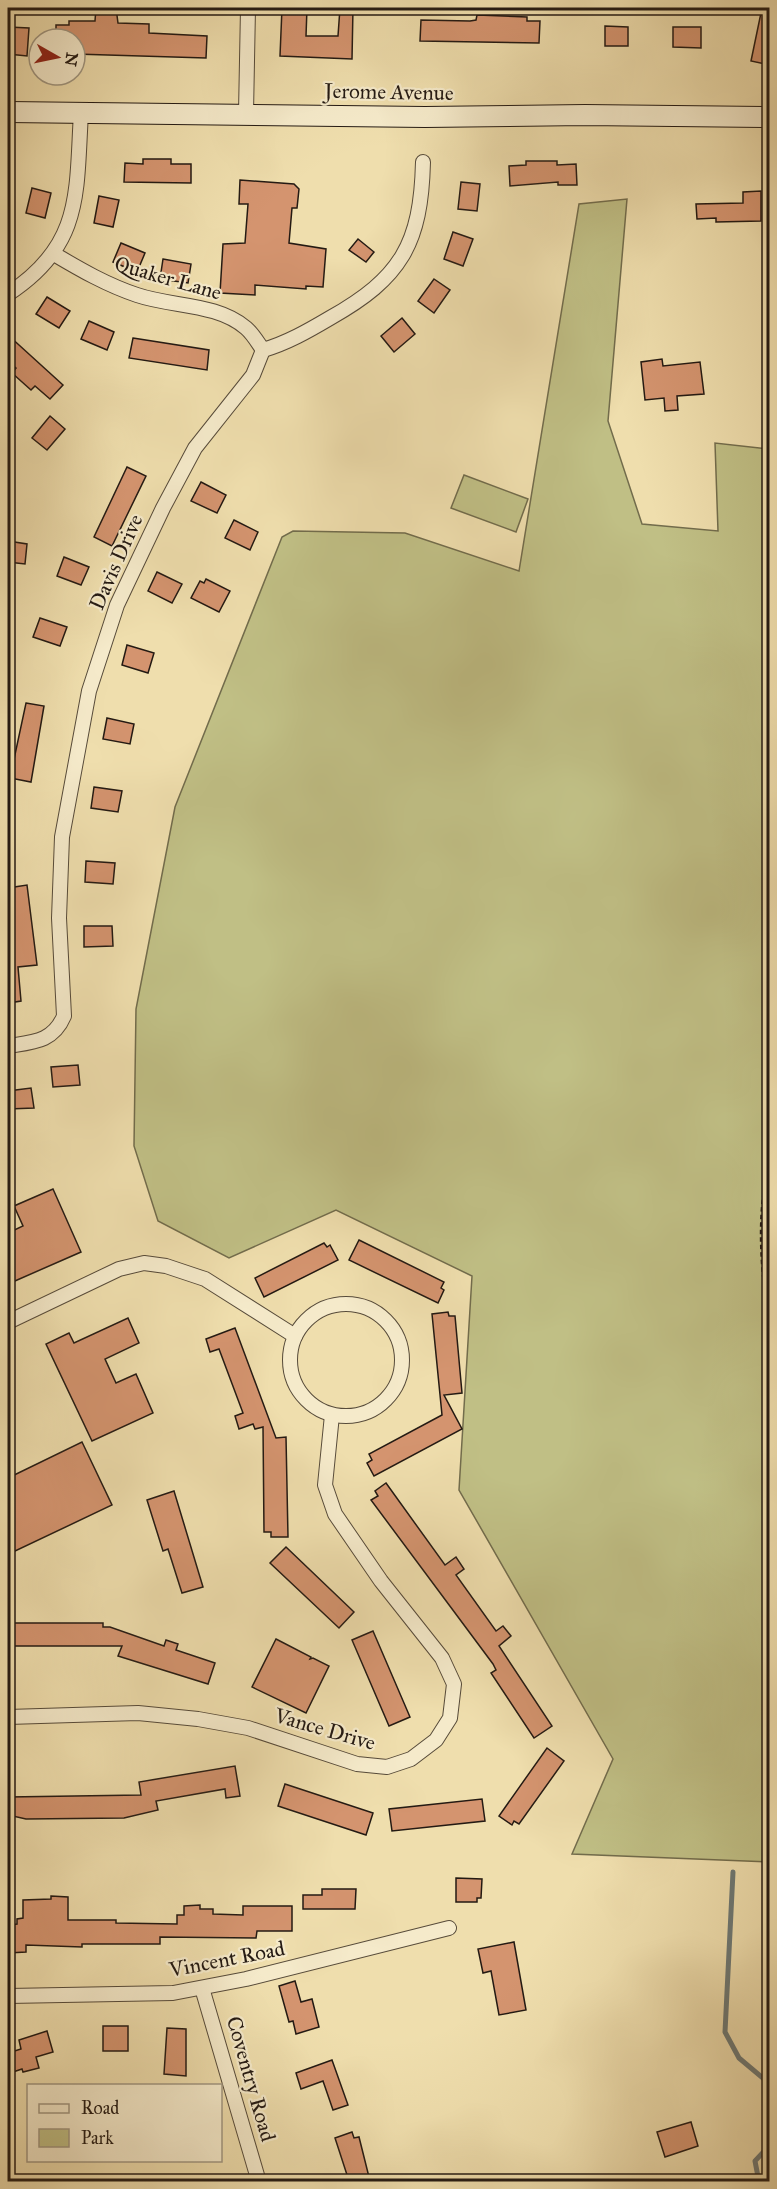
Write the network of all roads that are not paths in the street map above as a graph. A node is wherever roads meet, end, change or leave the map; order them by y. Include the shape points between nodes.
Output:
1 (248, 8) edge
2 (8, 112) edge
3 (81, 113) junction
4 (246, 113) junction
5 (770, 117) edge
6 (423, 162) dead end
7 (54, 254) junction
8 (8, 294) edge
9 (263, 350) junction
10 (8, 1046) edge
11 (8, 1322) edge
12 (295, 1336) junction
13 (332, 1415) junction
14 (8, 1717) edge
15 (449, 1928) dead end
16 (202, 1988) junction
17 (8, 1996) edge
18 (259, 2181) edge

1 - 4 street
2 - 3 main road, Jerome Avenue
3 - 4 main road, Jerome Avenue
3 - 7 street via 77,191 73,211
4 - 5 main road, Jerome Avenue
6 - 9 street via 420,213 406,249 389,277 346,309 288,343
7 - 8 street via 30,279
7 - 9 street, Quaker Lane via 100,281 139,296 228,317 247,329
9 - 10 street, Davis Drive via 253,375 195,447 117,605 89,691 62,837 59,918 64,1016 45,1041
11 - 12 street via 119,1269 144,1263 204,1279
12 - 13 street via 290,1352 295,1384 304,1398
12 - 13 street via 317,1311 350,1303 384,1317 395,1332 402,1367 397,1385 386,1400 372,1411 354,1416
13 - 14 street, Vance Drive via 325,1485 335,1514 381,1581 442,1658 454,1684 450,1718 436,1740 411,1759 387,1767 357,1764 248,1728 198,1719 138,1713
15 - 16 street, Vincent Road
16 - 17 street, Vincent Road via 173,1993
16 - 18 street, Coventry Road

